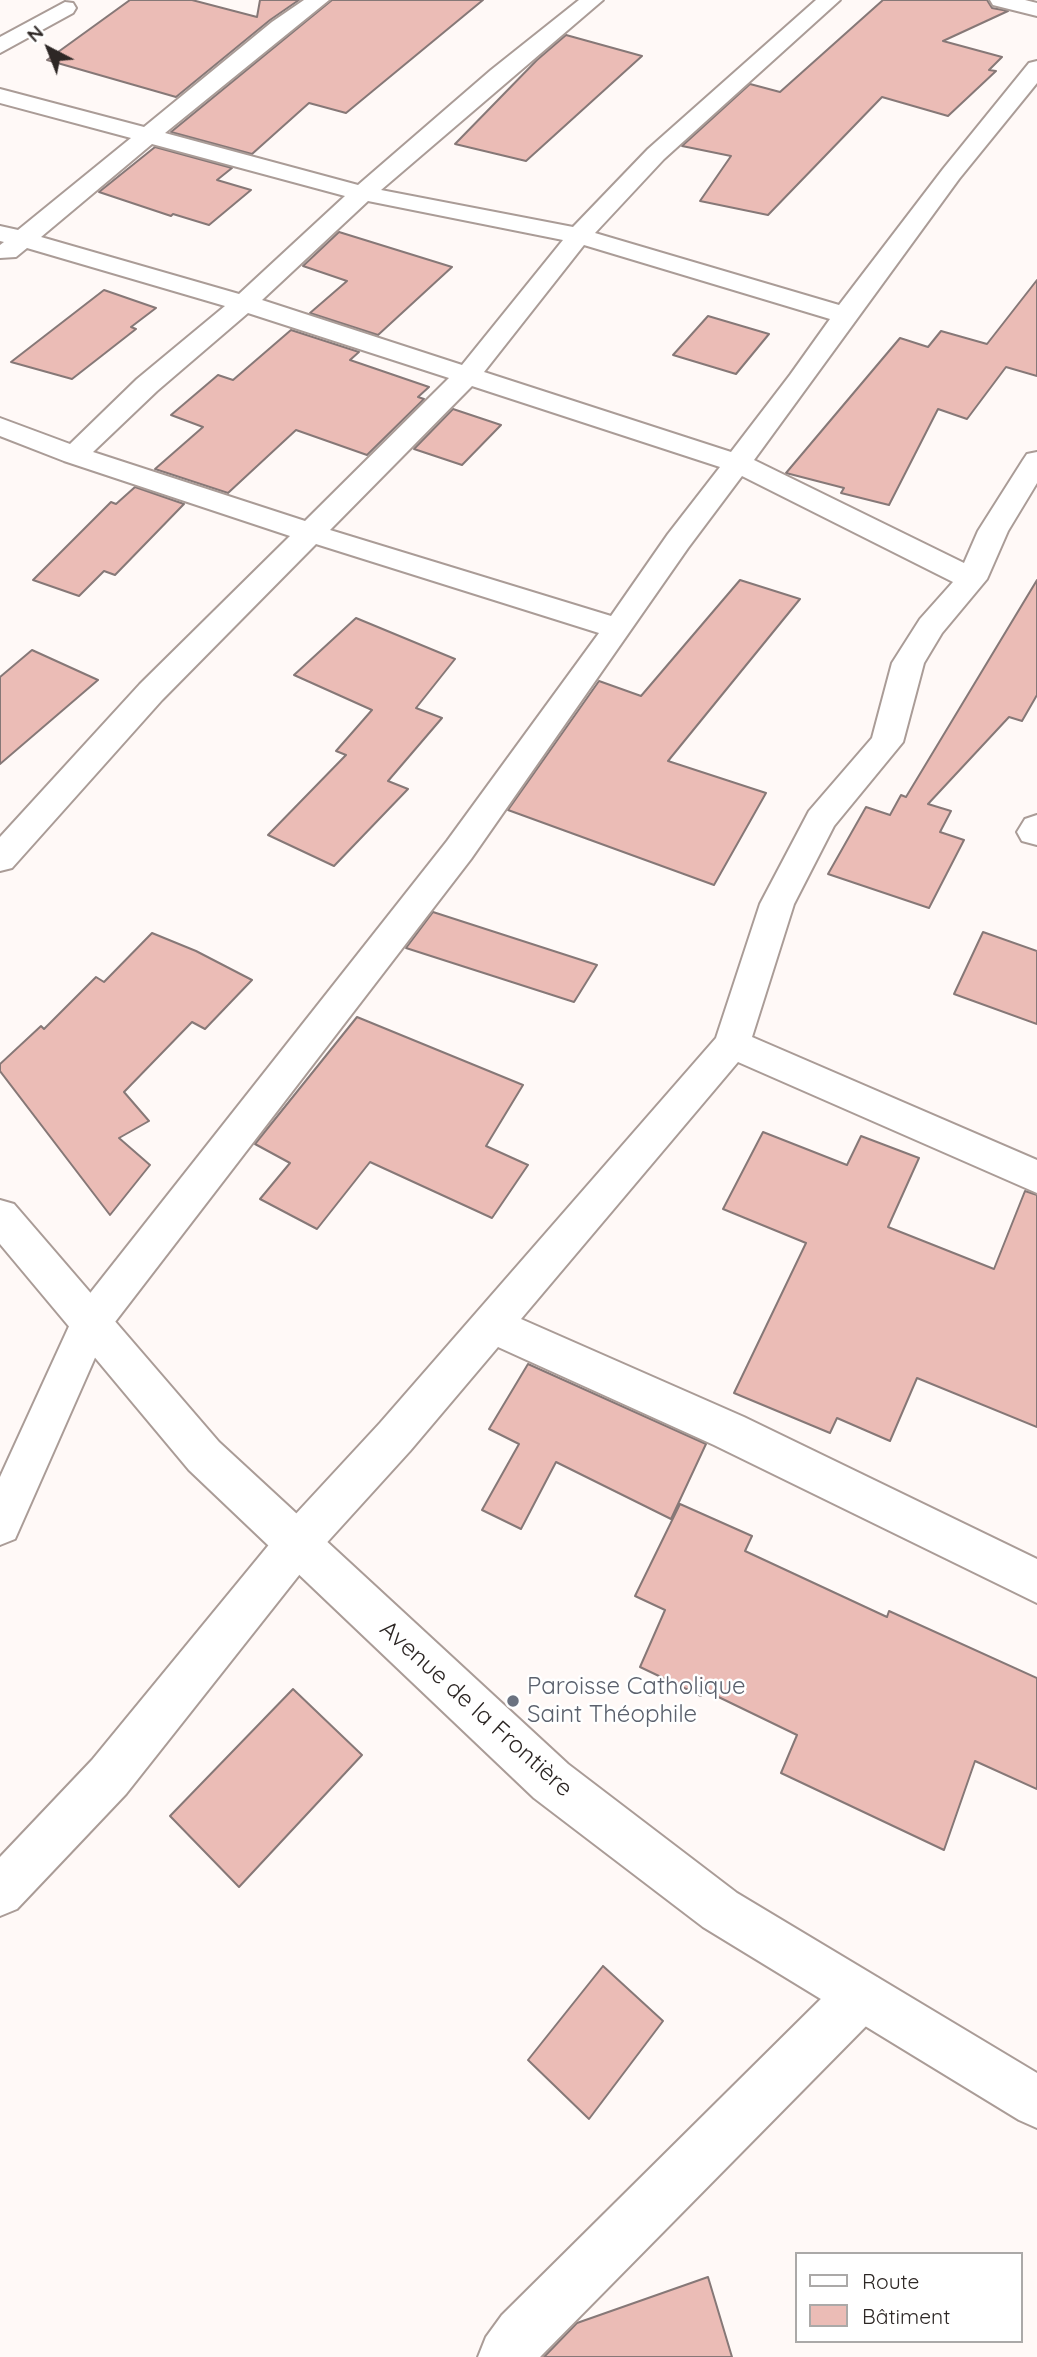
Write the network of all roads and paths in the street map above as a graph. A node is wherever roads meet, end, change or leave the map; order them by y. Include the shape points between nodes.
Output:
1 (318, 0) edge
2 (593, 0) edge
3 (829, 0) edge
4 (1001, 0) edge
5 (65, 8) dead end
6 (1037, 10) edge
7 (0, 46) edge
8 (1037, 68) edge
9 (0, 96) edge
10 (149, 136) junction
11 (362, 193) junction
12 (12, 236) edge
13 (579, 236) junction
14 (0, 257) edge
15 (244, 303) junction
16 (845, 315) junction
17 (469, 374) junction
18 (0, 426) edge
19 (74, 455) junction
20 (1037, 460) edge
21 (737, 463) junction
22 (310, 533) junction
23 (972, 579) junction
24 (618, 629) junction
25 (1037, 827) edge
26 (1037, 834) edge
27 (0, 859) edge
28 (732, 1044) junction
29 (1037, 1177) edge
30 (0, 1216) edge
31 (90, 1324) junction
32 (490, 1324) junction
33 (0, 1525) edge
34 (296, 1545) junction
35 (1037, 1582) edge
36 (0, 1892) edge
37 (860, 1996) junction
38 (1037, 2102) edge
39 (506, 2357) edge

1 - 10 street
2 - 11 street
3 - 13 street via 656,154
4 - 6 street
5 - 7 street
8 - 16 street
9 - 10 street
10 - 11 street
10 - 12 street
11 - 13 street
11 - 15 street
12 - 14 street
12 - 15 street
13 - 16 street
13 - 17 street
15 - 17 street
15 - 19 street via 147,385
16 - 21 street
17 - 21 street
17 - 22 street
18 - 19 street
19 - 22 street
20 - 23 street via 993,531
21 - 23 street
21 - 24 street
22 - 24 street
22 - 27 street via 151,692
23 - 28 street via 931,626 908,663 887,742 821,819 777,904
24 - 31 street via 459,850
25 - 26 street
28 - 29 street
28 - 32 street
30 - 31 street, Avenue de la Frontière
31 - 33 street
31 - 34 street, Avenue de la Frontière via 204,1456
32 - 34 street
32 - 35 street via 729,1431
34 - 36 street via 117,1767
34 - 37 street, Avenue de la Frontière via 551,1781 720,1910
37 - 38 street, Avenue de la Frontière
37 - 39 street via 522,2335

